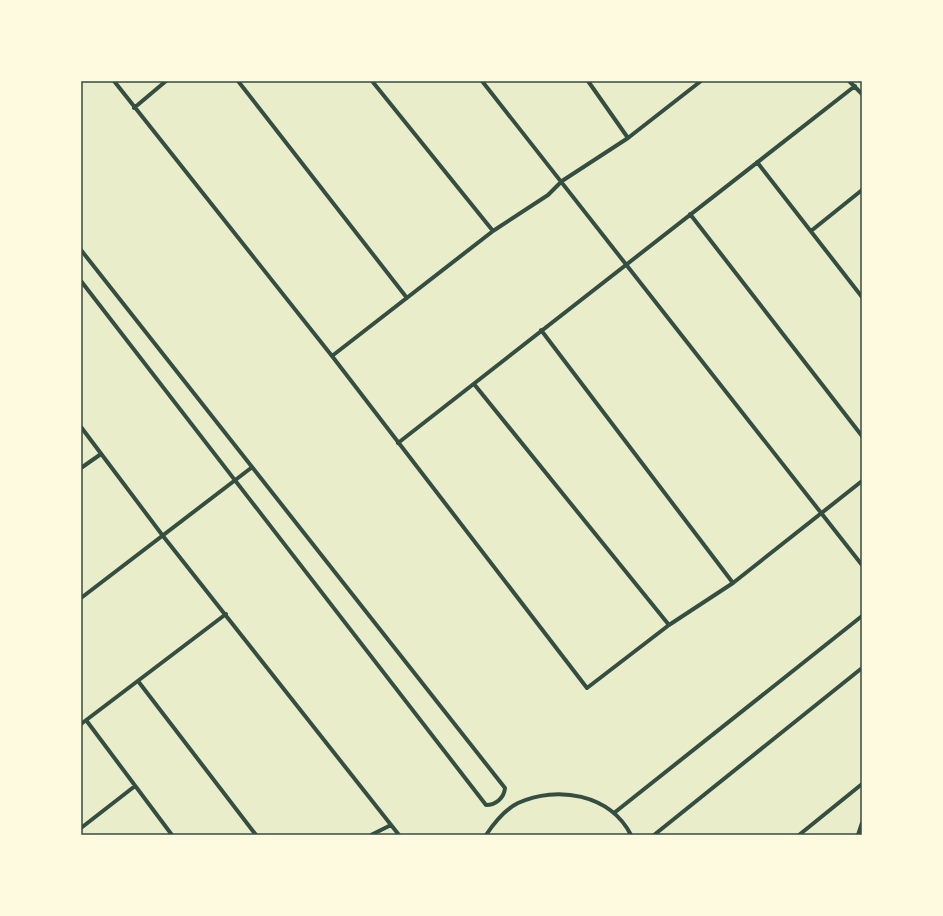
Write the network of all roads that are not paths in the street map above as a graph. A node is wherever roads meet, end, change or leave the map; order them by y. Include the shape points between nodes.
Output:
1 (114, 81) edge
2 (166, 81) edge
3 (238, 81) edge
4 (372, 81) edge
5 (482, 81) edge
6 (588, 81) edge
7 (701, 81) edge
8 (849, 81) edge
9 (855, 86) junction
10 (862, 94) edge
11 (134, 108) junction
12 (628, 138) junction
13 (757, 162) junction
14 (562, 181) junction
15 (862, 190) edge
16 (690, 214) junction
17 (493, 231) junction
18 (811, 231) junction
19 (81, 250) edge
20 (626, 266) junction
21 (81, 281) edge
22 (862, 297) edge
23 (407, 298) junction
24 (541, 330) junction
25 (332, 356) junction
26 (474, 384) junction
27 (81, 427) edge
28 (862, 436) edge
29 (398, 443) junction
30 (101, 454) junction
31 (81, 468) edge
32 (251, 468) junction
33 (236, 480) junction
34 (862, 481) edge
35 (822, 514) junction
36 (163, 536) junction
37 (862, 566) edge
38 (734, 583) junction
39 (81, 598) edge
40 (226, 614) junction
41 (862, 616) edge
42 (669, 625) junction
43 (862, 668) edge
44 (138, 681) junction
45 (86, 720) junction
46 (81, 724) edge
47 (862, 784) edge
48 (135, 786) junction
49 (614, 813) junction
50 (862, 823) edge
51 (391, 825) junction
52 (81, 828) edge
53 (172, 835) edge
54 (256, 835) edge
55 (371, 835) edge
56 (399, 835) edge
57 (486, 835) edge
58 (631, 835) edge
59 (654, 835) edge
60 (799, 835) edge
61 (858, 835) edge

1 - 11 street
2 - 11 street
3 - 23 street
4 - 17 street
5 - 14 street
6 - 12 street
7 - 12 street
8 - 9 street
9 - 10 street
9 - 13 street
11 - 25 street
12 - 14 street
13 - 16 street
13 - 18 street
14 - 17 street via 548,195
14 - 20 street
15 - 18 street
16 - 20 street
16 - 28 street
17 - 23 street
18 - 22 street
19 - 32 street
20 - 24 street
20 - 35 street
21 - 33 street
23 - 25 street
24 - 26 street
24 - 38 street
25 - 29 street
26 - 29 street
26 - 42 street
27 - 30 street
29 - 42 street via 587,688
30 - 31 street
30 - 36 street
32 - 33 street
32 - 33 street via 505,788 504,795 498,801 486,805
33 - 36 street
34 - 35 street
35 - 37 street
35 - 38 street
36 - 39 street
36 - 40 street
38 - 42 street
40 - 44 street
40 - 51 street
41 - 49 street
43 - 59 street
44 - 45 street
44 - 54 street
45 - 46 street
45 - 48 street
47 - 60 street
48 - 52 street
48 - 53 street
49 - 57 street via 592,799 567,793 541,794 517,803 497,819
49 - 58 street
50 - 61 street
51 - 55 street
51 - 56 street

